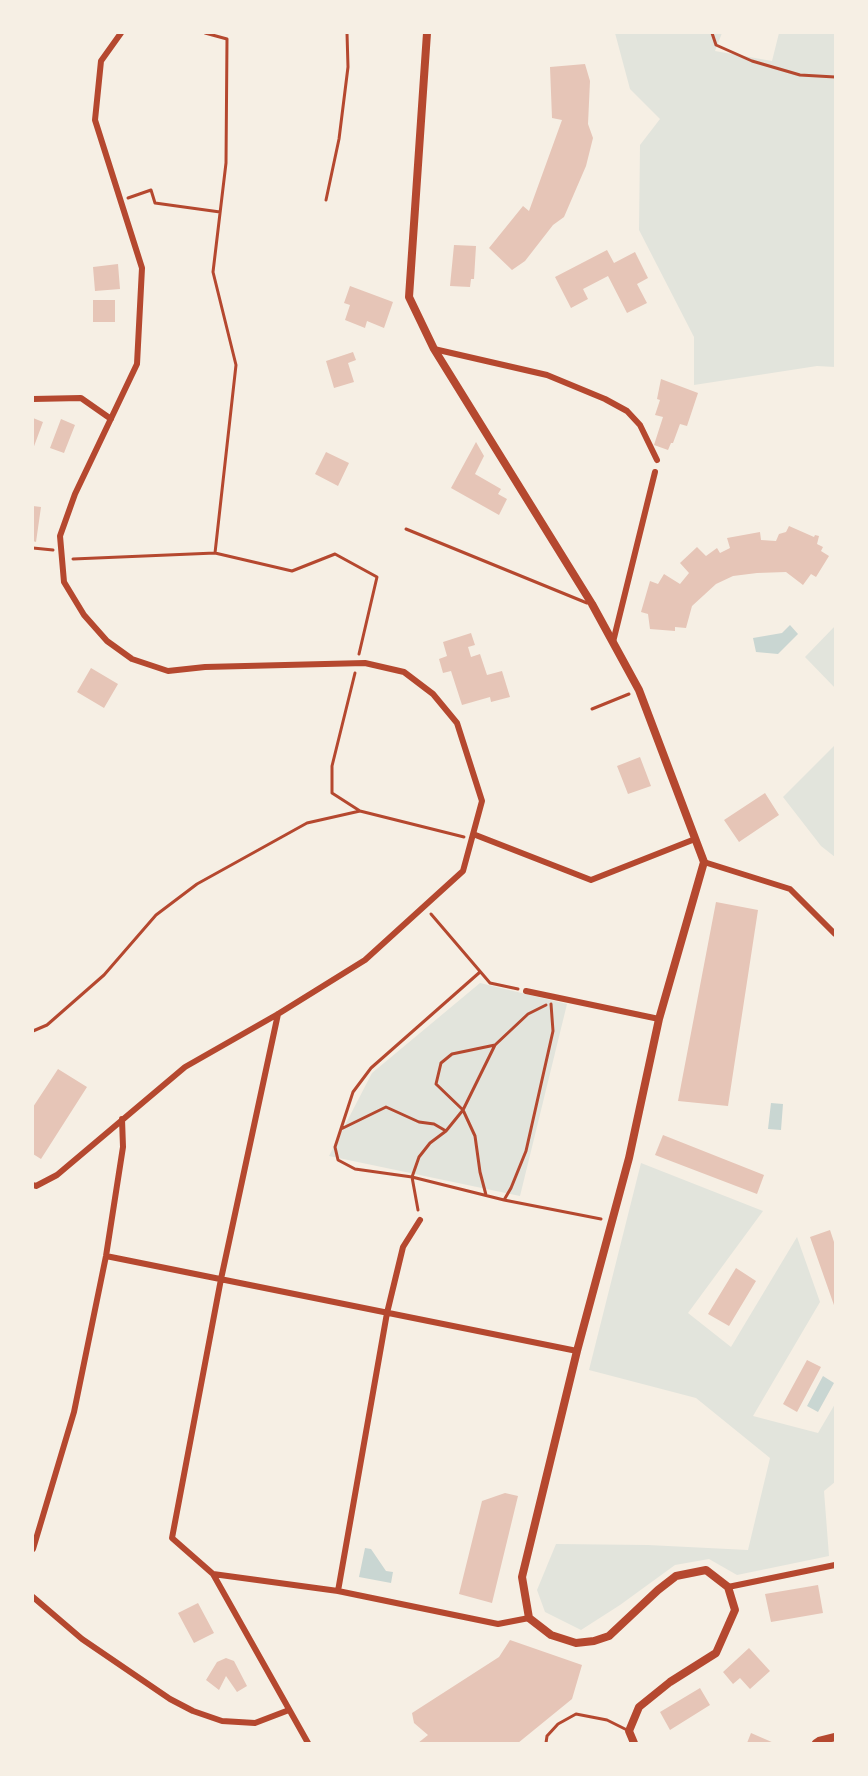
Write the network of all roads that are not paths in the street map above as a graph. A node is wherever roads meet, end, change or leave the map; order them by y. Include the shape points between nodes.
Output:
1 (122, 33) edge
2 (347, 33) edge
3 (427, 33) edge
4 (327, 200) dead end
5 (434, 349) junction
6 (33, 399) edge
7 (111, 419) junction
8 (657, 460) dead end
9 (655, 472) dead end
10 (406, 529) dead end
11 (592, 604) junction
12 (613, 642) junction
13 (472, 836) junction
14 (695, 839) junction
15 (704, 862) junction
16 (835, 934) edge
17 (526, 991) road end
18 (278, 1014) junction
19 (659, 1019) junction
20 (122, 1119) junction
21 (33, 1185) edge
22 (420, 1220) road end
23 (106, 1256) junction
24 (221, 1279) junction
25 (387, 1312) junction
26 (577, 1351) junction
27 (33, 1549) edge
28 (835, 1565) edge
29 (213, 1574) junction
30 (728, 1587) junction
31 (338, 1591) junction
32 (33, 1597) edge
33 (529, 1618) junction
34 (289, 1710) junction
35 (629, 1731) junction
36 (835, 1737) edge
37 (308, 1743) edge
38 (546, 1743) edge
39 (634, 1743) edge
40 (816, 1743) edge

1 - 7 street via 101,61 95,120 142,268 137,364
2 - 4 lane via 348,67
3 - 5 street via 410,297
5 - 8 street via 547,375 605,399 627,411 640,425
5 - 11 street
6 - 7 street via 81,398
7 - 13 street via 75,494 60,536 64,582 106,641 132,659 168,671 365,663 404,672 433,694 457,723 482,801
9 - 12 street
10 - 11 lane
11 - 12 street
12 - 14 street via 639,690
13 - 14 street via 591,880
13 - 18 street via 463,871 365,960
14 - 15 street
15 - 16 street via 790,889
15 - 19 street
17 - 19 street
18 - 20 street via 185,1067
18 - 24 street
19 - 26 street via 629,1158
20 - 21 street via 57,1175
20 - 23 street via 123,1147
22 - 25 street via 403,1247
23 - 24 street
23 - 27 street via 74,1412
24 - 25 street
24 - 29 street via 172,1538
25 - 26 street
25 - 31 street
26 - 33 street via 522,1577
28 - 30 street
29 - 31 street
29 - 34 street
30 - 33 street via 706,1570 676,1576 609,1636 594,1641 576,1643 551,1635
30 - 35 street via 735,1610 716,1653 639,1707
31 - 33 street via 498,1624
32 - 34 street via 82,1639 193,1711 222,1721 255,1723
34 - 37 street
35 - 38 lane via 607,1720 576,1714 558,1724
35 - 39 street
36 - 40 street

